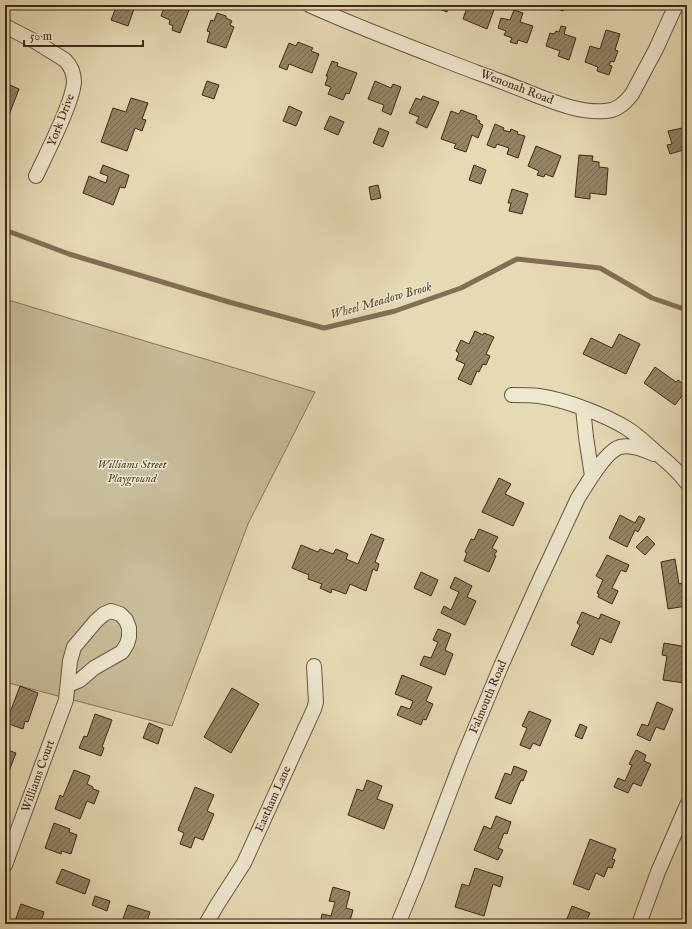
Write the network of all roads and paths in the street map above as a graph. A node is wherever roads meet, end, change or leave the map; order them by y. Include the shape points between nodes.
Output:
1 (309, 5) edge
2 (676, 5) edge
3 (5, 26) edge
4 (36, 176) dead end
5 (512, 395) dead end
6 (583, 408) junction
7 (668, 462) junction
8 (592, 476) junction
9 (687, 483) edge
10 (314, 666) dead end
11 (68, 685) junction
12 (687, 805) edge
13 (5, 866) edge
14 (206, 924) edge
15 (398, 924) edge
16 (639, 924) edge

1 - 2 street, Wenonah Road via 396,42 547,99 597,112 608,112 618,108 632,94
3 - 4 street, York Drive via 65,60 73,72 74,84 68,106
5 - 6 street via 538,396
6 - 7 street via 628,429
6 - 8 street
7 - 8 street, Falmouth Road via 644,450 620,447
7 - 9 street
8 - 15 street, Falmouth Road via 578,498 501,666
10 - 14 street, Eastham Lane via 314,709 244,863
11 - 11 street, Williams Court via 74,647 104,614 111,611 120,614 130,628 127,644 122,652
11 - 13 street, Williams Court via 66,700
12 - 16 street

